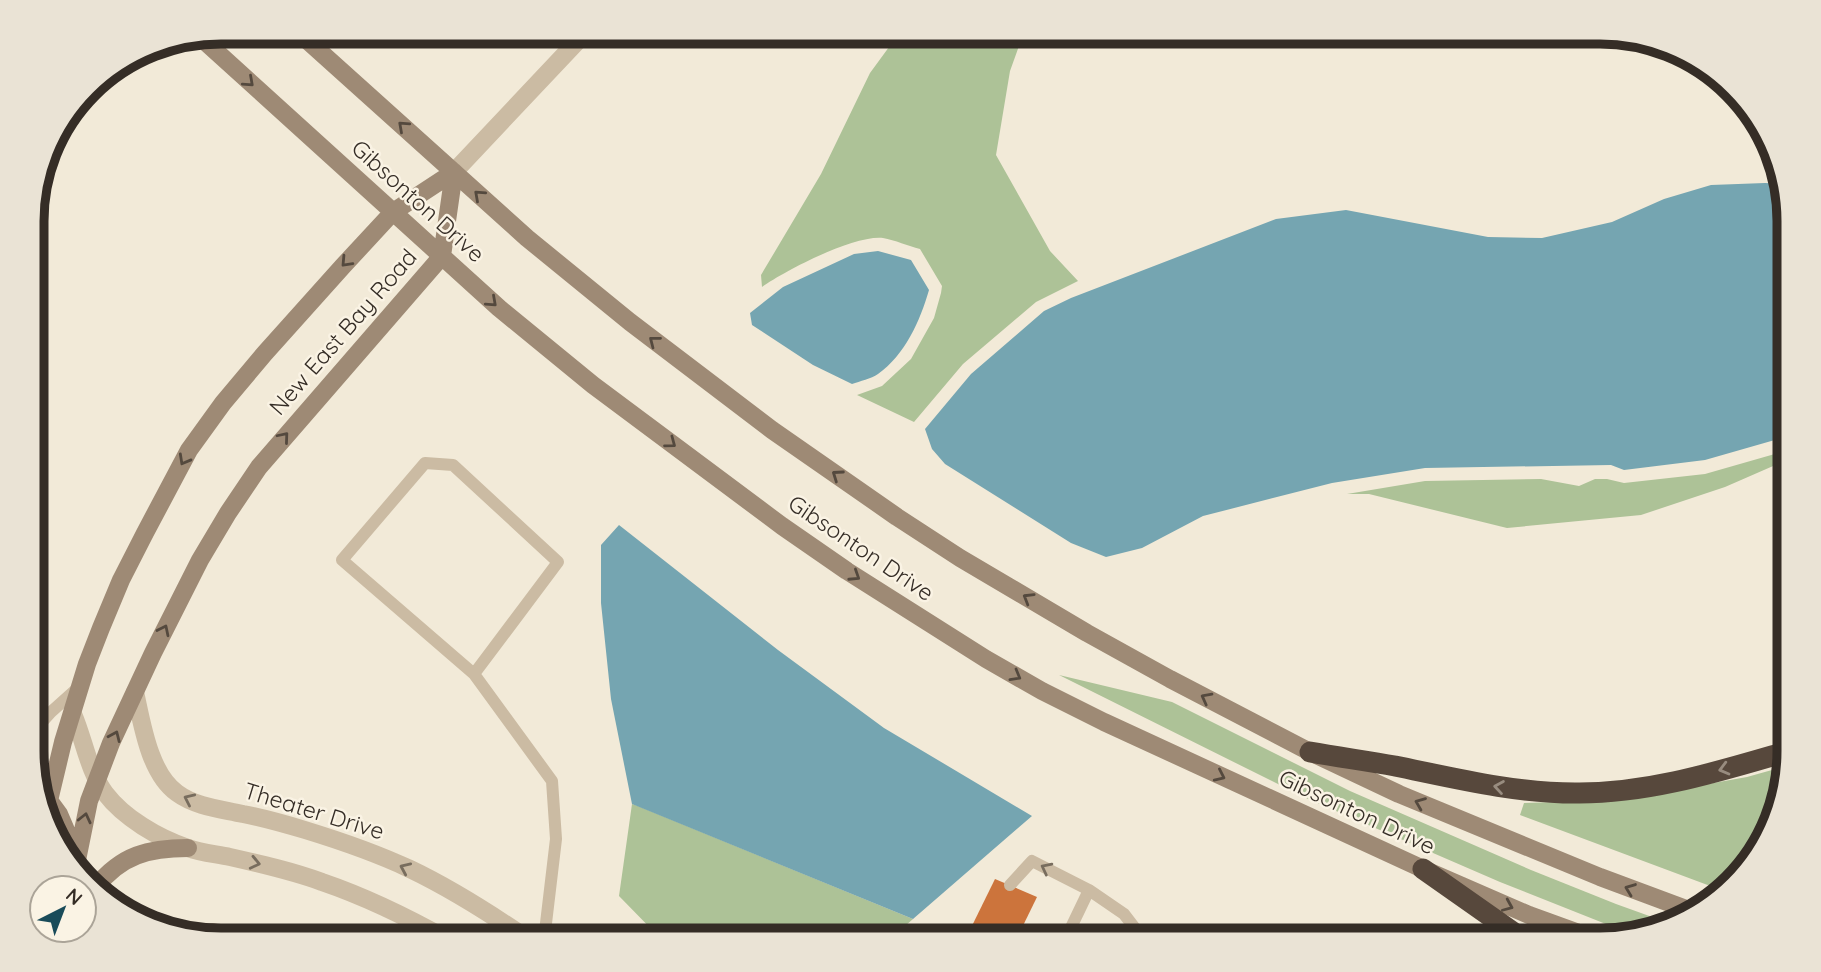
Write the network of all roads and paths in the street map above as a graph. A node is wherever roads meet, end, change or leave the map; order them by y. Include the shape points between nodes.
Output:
1 (311, 44) edge
2 (575, 44) edge
3 (208, 45) edge
4 (454, 172) junction
5 (393, 212) junction
6 (442, 256) junction
7 (474, 674) junction
8 (80, 686) junction
9 (135, 692) junction
10 (73, 714) junction
11 (44, 720) edge
12 (1310, 752) junction
13 (1777, 755) edge
14 (96, 780) junction
15 (48, 789) edge
16 (54, 808) edge
17 (69, 843) edge
18 (188, 848) junction
19 (77, 855) edge
20 (1423, 869) junction
21 (102, 882) edge
22 (1010, 886) dead end
23 (1089, 890) junction
24 (1683, 908) edge
25 (426, 928) edge
26 (511, 928) edge
27 (545, 928) edge
28 (1071, 928) edge
29 (1135, 928) edge
30 (1507, 928) edge
31 (1565, 928) edge

4 -> 1 main road, Gibsonton Drive
2 - 4 street
3 -> 5 main road, Gibsonton Drive
4 - 5 main road, New East Bay Road
4 - 6 main road, New East Bay Road
12 -> 4 main road, Gibsonton Drive via 1087,633 897,517 630,322
5 - 6 main road, Gibsonton Drive
5 -> 8 main road, New East Bay Road via 265,353 189,450 121,580
9 -> 6 main road, New East Bay Road via 200,559 259,467
6 -> 20 main road, Gibsonton Drive via 593,385 782,526 916,615 1042,691
7 - 7 lane via 342,560 425,463 453,464 558,562
7 - 27 lane via 552,781 556,839
8 - 10 main road, New East Bay Road
8 - 11 lane
14 -> 9 main road, New East Bay Road
26 -> 9 street, Theater Drive via 410,869 360,848 274,821 205,806 176,793 156,766
10 - 14 street
10 - 15 main road, New East Bay Road
13 -> 12 highway via 1645,788 1574,793 1513,789
24 -> 12 main road, Gibsonton Drive via 1399,794
14 - 18 street via 120,810
19 -> 14 main road, New East Bay Road
16 - 17 main road
18 - 21 main road via 132,857
18 -> 25 street via 323,882
20 - 30 highway
20 -> 31 main road, Gibsonton Drive
23 -> 22 lane via 1032,861
23 - 28 lane
23 - 29 lane via 1124,914

